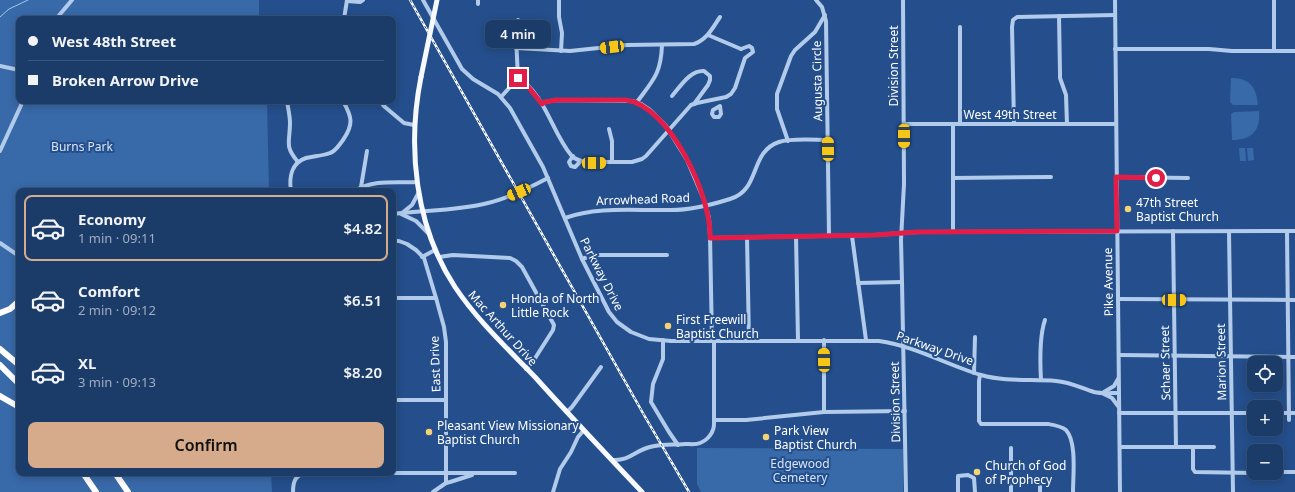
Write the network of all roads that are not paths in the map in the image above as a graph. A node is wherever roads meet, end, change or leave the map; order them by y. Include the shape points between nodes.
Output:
1 (72, 0) edge
2 (363, 0) edge
3 (423, 0) edge
4 (437, 0) edge
5 (559, 0) edge
6 (816, 0) edge
7 (903, 0) edge
8 (1115, 0) edge
9 (1274, 0) edge
10 (347, 1) edge
11 (825, 15) junction
12 (1115, 15) junction
13 (59, 16) edge
14 (344, 16) edge
15 (1059, 16) junction
16 (720, 17) dead end
17 (518, 20) dead end
18 (960, 27) dead end
19 (708, 35) junction
20 (662, 45) junction
21 (516, 48) junction
22 (741, 49) junction
23 (1115, 49) junction
24 (1274, 50) junction
25 (561, 51) junction
26 (1295, 51) edge
27 (745, 58) junction
28 (0, 66) edge
29 (16, 70) edge
30 (518, 78) junction
31 (672, 96) dead end
32 (501, 97) junction
33 (719, 99) junction
34 (637, 102) junction
35 (22, 104) edge
36 (288, 104) edge
37 (345, 104) edge
38 (383, 104) edge
39 (542, 104) junction
40 (693, 104) junction
41 (720, 106) dead end
42 (904, 124) junction
43 (953, 124) junction
44 (960, 124) junction
45 (1014, 124) junction
46 (1067, 124) junction
47 (1116, 124) junction
48 (414, 125) junction
49 (609, 129) dead end
50 (669, 130) junction
51 (828, 140) junction
52 (788, 141) junction
53 (1, 148) edge
54 (367, 151) dead end
55 (573, 156) junction
56 (298, 162) junction
57 (581, 162) junction
58 (612, 162) junction
59 (1051, 177) dead end
60 (1116, 177) junction
61 (548, 178) junction
62 (953, 178) junction
63 (1188, 178) dead end
64 (417, 182) junction
65 (361, 187) joint
66 (291, 188) edge
67 (419, 192) junction
68 (706, 205) junction
69 (424, 212) junction
70 (396, 214) edge
71 (401, 214) junction
72 (565, 218) junction
73 (1117, 231) junction
74 (1173, 231) junction
75 (1287, 231) junction
76 (1295, 231) edge
77 (953, 232) junction
78 (1230, 232) junction
79 (902, 233) junction
80 (429, 234) junction
81 (796, 236) junction
82 (829, 236) junction
83 (852, 236) junction
84 (748, 237) junction
85 (710, 238) junction
86 (396, 241) edge
87 (0, 243) edge
88 (436, 250) junction
89 (16, 254) edge
90 (667, 255) dead end
91 (422, 257) junction
92 (439, 257) junction
93 (582, 259) junction
94 (902, 282) junction
95 (858, 283) junction
96 (396, 298) edge
97 (436, 298) junction
98 (1118, 299) junction
99 (1174, 300) junction
100 (1230, 300) junction
101 (1288, 300) junction
102 (1295, 300) edge
103 (16, 304) edge
104 (0, 313) edge
105 (1045, 320) dead end
106 (975, 337) dead end
107 (663, 340) junction
108 (798, 340) junction
109 (824, 340) junction
110 (866, 340) junction
111 (713, 341) junction
112 (749, 341) junction
113 (904, 346) junction
114 (0, 349) edge
115 (1119, 356) junction
116 (1175, 356) junction
117 (1231, 356) junction
118 (1288, 357) junction
119 (1295, 357) edge
120 (16, 362) edge
121 (0, 365) edge
122 (601, 367) dead end
123 (526, 369) junction
124 (974, 372) junction
125 (980, 375) junction
126 (1119, 375) junction
127 (1042, 380) junction
128 (16, 381) edge
129 (1102, 393) junction
130 (1119, 393) junction
131 (0, 396) edge
132 (396, 400) edge
133 (446, 400) junction
134 (16, 405) edge
135 (1119, 407) junction
136 (905, 411) junction
137 (567, 412) junction
138 (824, 412) junction
139 (1119, 413) junction
140 (1176, 413) junction
141 (1232, 413) junction
142 (1247, 413) edge
143 (1283, 413) edge
144 (1289, 413) junction
145 (1295, 413) edge
146 (714, 420) junction
147 (1289, 420) dead end
148 (584, 430) junction
149 (678, 444) junction
150 (1120, 447) junction
151 (1176, 447) junction
152 (1193, 447) junction
153 (1214, 447) dead end
154 (1011, 448) dead end
155 (613, 460) junction
156 (626, 460) junction
157 (618, 466) junction
158 (1247, 472) edge
159 (1283, 472) edge
160 (1295, 472) edge
161 (396, 473) edge
162 (447, 473) junction
163 (478, 473) junction
164 (515, 473) dead end
165 (1233, 473) junction
166 (85, 476) edge
167 (117, 476) edge
168 (298, 476) edge
169 (446, 483) junction
170 (1040, 483) dead end
171 (96, 492) edge
172 (128, 492) edge
173 (293, 492) edge
174 (433, 492) edge
175 (553, 492) edge
176 (642, 492) edge
177 (906, 492) edge
178 (958, 492) edge
179 (975, 492) edge
180 (1011, 492) edge
181 (1040, 492) edge
182 (1073, 492) edge
183 (1120, 492) edge
184 (1233, 492) edge

1 - 13 street
2 - 10 street
3 - 32 street, Parkway Drive via 462,69
4 - 48 main road, Mac Arthur Drive, bridge
5 - 25 street
6 - 11 street, Augusta Circle
7 - 42 street, Division Street
8 - 12 street, Pike Avenue
9 - 24 street
10 - 14 street
11 - 51 street, Augusta Circle
11 - 52 street via 815,32 791,56 776,94 777,110
12 - 15 street
12 - 23 street, Pike Avenue
15 - 45 street via 1015,18 1012,24
15 - 46 street via 1060,78 1066,96
16 - 19 street
17 - 21 street
18 - 44 street
19 - 20 street via 694,44
19 - 22 street
20 - 25 street via 628,45
20 - 34 street via 659,70
21 - 25 street
21 - 30 street
22 - 27 street
22 - 27 street via 748,46 752,48 752,53
23 - 24 street
23 - 47 street, Pike Avenue
24 - 26 street
27 - 33 street via 733,91 729,96
28 - 29 street
30 - 32 street
30 - 39 street
31 - 40 street via 692,74 704,71 710,76 710,82
32 - 61 street, Parkway Drive via 519,123
33 - 40 street
33 - 41 street
34 - 39 street via 556,100
34 - 50 street via 650,110
35 - 53 street
36 - 56 street via 289,147
37 - 56 street via 350,114 351,126 339,145 331,153
38 - 48 street via 404,123
39 - 55 street
40 - 50 street
42 - 43 street, West 49th Street
42 - 79 street, Division Street
43 - 44 street, West 49th Street
43 - 62 street
44 - 45 street, West 49th Street
45 - 46 street, West 49th Street
46 - 47 street, West 49th Street
47 - 60 street, Pike Avenue
48 - 64 main road, Mac Arthur Drive
49 - 58 street
50 - 58 street via 642,159
50 - 68 street via 691,169
51 - 52 street, Arrowhead Road
51 - 82 street, Augusta Circle
52 - 68 street, Arrowhead Road via 775,144 765,151 758,161 751,182 740,195
54 - 65 street
55 - 57 street
55 - 57 street via 569,162 571,166 575,167
56 - 66 street via 291,173
57 - 58 street
59 - 62 street
60 - 63 street
60 - 73 street, Pike Avenue
61 - 69 street via 488,203
61 - 72 street, Parkway Drive
62 - 77 street
64 - 65 street
64 - 67 main road, Mac Arthur Drive
67 - 69 main road, Mac Arthur Drive
67 - 71 street via 412,205
68 - 72 street, Arrowhead Road via 672,210 590,211
68 - 85 street
69 - 71 street
69 - 80 main road, Mac Arthur Drive
70 - 71 street
71 - 80 street via 419,223
72 - 93 street, Parkway Drive
73 - 74 street
73 - 77 street
73 - 98 street, Pike Avenue
74 - 78 street
74 - 99 street, Schaer Street
75 - 76 street
75 - 78 street
75 - 101 street
77 - 79 street
78 - 100 street, Marion Street
79 - 83 street
79 - 94 street, Division Street
80 - 88 main road, Mac Arthur Drive
81 - 82 street
81 - 84 street
81 - 108 street
82 - 83 street
83 - 95 street
84 - 85 street
84 - 112 street
85 - 111 street
86 - 91 street via 407,244
87 - 89 street
88 - 91 street
88 - 92 main road, Mac Arthur Drive
90 - 93 street via 593,255
91 - 97 street, East Drive
92 - 123 main road, Mac Arthur Drive via 472,311
92 - 123 street via 453,255 510,258 522,267 554,325
93 - 107 street, Parkway Drive via 605,305 617,322 638,336
94 - 95 street
94 - 113 street, Division Street
95 - 110 street
96 - 97 street
97 - 133 street, East Drive via 445,334
98 - 99 street
98 - 115 street, Pike Avenue
99 - 100 street
99 - 116 street, Schaer Street
100 - 101 street
100 - 117 street, Marion Street
101 - 102 street
101 - 118 street
103 - 104 highway
105 - 127 street
106 - 124 street
107 - 111 street, Parkway Drive
107 - 149 street via 663,359 653,384 651,402
108 - 109 street, Parkway Drive
108 - 112 street, Parkway Drive
109 - 110 street, Parkway Drive
109 - 138 street
110 - 113 street, Parkway Drive
111 - 112 street, Parkway Drive
111 - 146 street
113 - 124 street, Parkway Drive
113 - 136 street, Division Street
114 - 120 highway
115 - 116 street
115 - 126 street, Pike Avenue
116 - 117 street
116 - 140 street, Schaer Street
117 - 118 street
117 - 141 street, Marion Street
118 - 119 street
118 - 144 street
121 - 128 highway
122 - 137 street
123 - 137 main road, Mac Arthur Drive
124 - 125 street, Parkway Drive
125 - 127 street, Parkway Drive via 1007,380
125 - 182 street via 979,420 983,425 1048,424 1065,430 1072,447
126 - 129 street via 1114,386
126 - 130 street, Pike Avenue
127 - 129 street, Parkway Drive via 1064,382
129 - 130 street, Parkway Drive
129 - 135 street, Parkway Drive via 1112,398
130 - 135 street, Pike Avenue
131 - 134 highway
132 - 133 street
133 - 162 street, East Drive
135 - 139 street, Pike Avenue
136 - 138 street
136 - 177 street, Division Street
137 - 148 main road, Mac Arthur Drive
138 - 146 street via 746,420
139 - 140 street
139 - 150 street, Pike Avenue
140 - 141 street
140 - 151 street, Schaer Street
141 - 142 street
141 - 165 street, Marion Street
143 - 144 street
144 - 145 street
144 - 147 street
146 - 149 street via 713,431 705,441
148 - 155 main road, Mac Arthur Drive
148 - 175 street via 560,469
149 - 156 street via 644,449
150 - 151 street
150 - 183 street, Pike Avenue
151 - 152 street
152 - 153 street
152 - 165 street via 1194,472
154 - 180 street
155 - 156 street
155 - 157 main road, Mac Arthur Drive
156 - 157 street
157 - 176 main road, Mac Arthur Drive
158 - 165 street
159 - 160 street
161 - 162 street
162 - 163 street
162 - 169 street, East Drive
163 - 164 street
163 - 169 street
165 - 184 street, Marion Street
166 - 171 highway
167 - 172 highway
168 - 173 street via 293,485
169 - 174 street
170 - 181 street
178 - 179 street via 958,476 968,475 975,480

